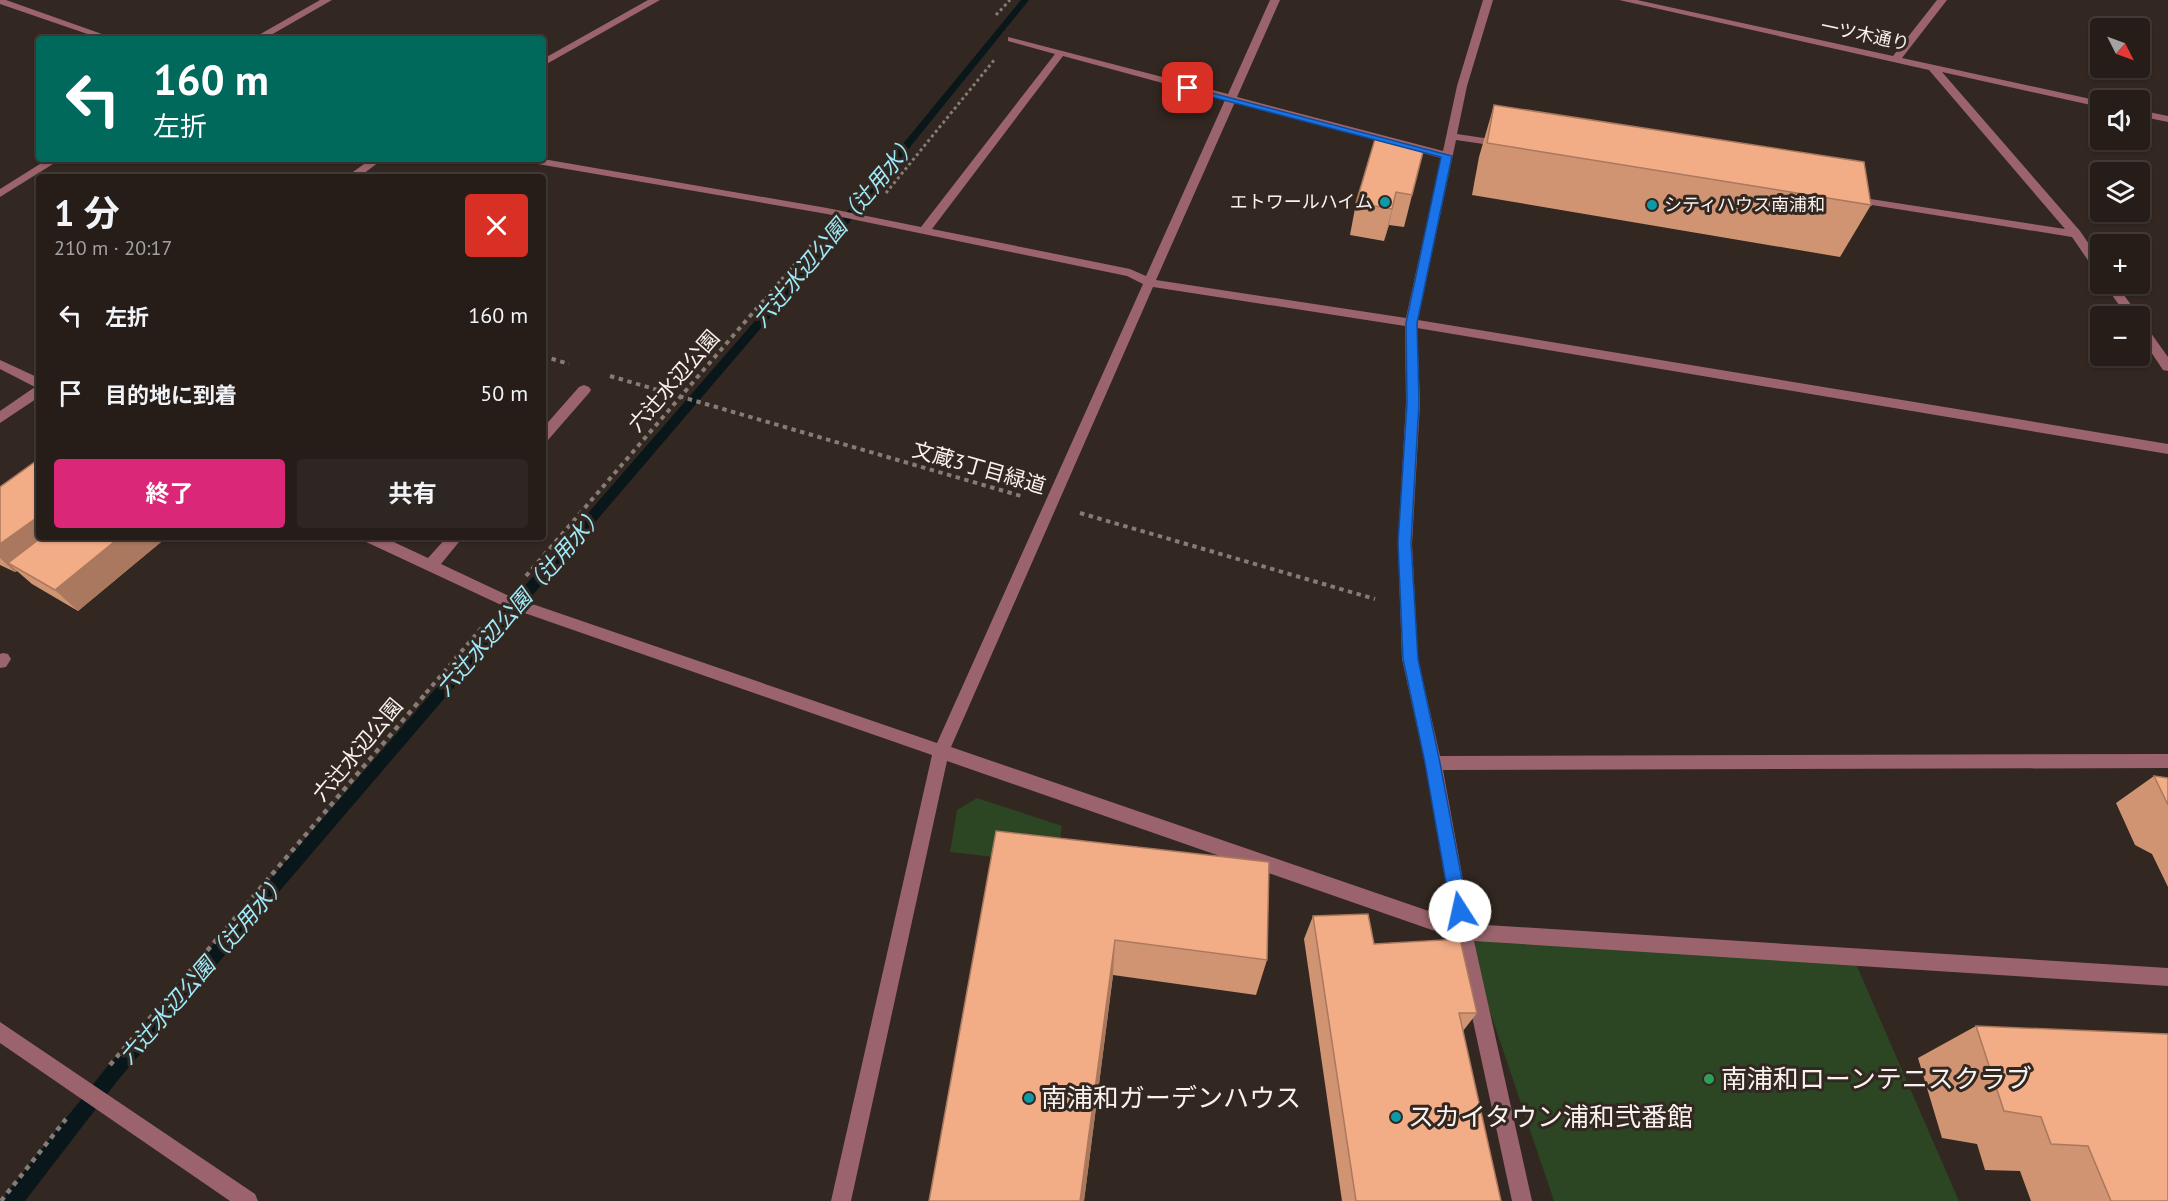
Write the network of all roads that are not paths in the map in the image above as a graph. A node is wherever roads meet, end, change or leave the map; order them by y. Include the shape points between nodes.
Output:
1 (327, 0) edge
2 (656, 0) edge
3 (1275, 0) edge
4 (1488, 0) edge
5 (1624, 0) edge
6 (1942, 0) edge
7 (0, 1) edge
8 (102, 36) edge
9 (262, 36) edge
10 (1011, 39) road end
11 (1060, 54) junction
12 (1896, 59) junction
13 (546, 61) edge
14 (1931, 66) junction
15 (1231, 100) junction
16 (2090, 102) edge
17 (2150, 115) edge
18 (2168, 119) edge
19 (1451, 135) junction
20 (1522, 147) edge
21 (1447, 156) junction
22 (51, 162) edge
23 (374, 162) edge
24 (543, 162) edge
25 (356, 174) edge
26 (0, 194) edge
27 (1840, 197) edge
28 (924, 231) junction
29 (2076, 234) junction
30 (2090, 254) edge
31 (1150, 283) junction
32 (1411, 323) junction
33 (2150, 341) edge
34 (0, 364) edge
35 (2168, 367) edge
36 (36, 382) edge
37 (584, 390) dead end
38 (36, 393) edge
39 (0, 418) edge
40 (546, 434) edge
41 (2168, 449) edge
42 (375, 540) edge
43 (453, 540) edge
44 (430, 566) junction
45 (941, 751) junction
46 (2168, 761) edge
47 (1433, 763) junction
48 (1463, 932) junction
49 (2168, 977) edge
50 (0, 1032) edge
51 (248, 1201) edge
52 (841, 1201) edge
53 (1522, 1201) edge

1 - 9 street
2 - 13 street
3 - 15 street
4 - 19 street
5 - 12 street, 一ツ木通り
6 - 12 street
7 - 8 street
10 - 11 street
11 - 15 street
11 - 28 street
12 - 14 street, 一ツ木通り
14 - 16 street, 一ツ木通り
14 - 29 street
15 - 21 street
15 - 31 street
17 - 18 street
19 - 20 street
19 - 21 street
21 - 32 street
22 - 26 street
23 - 25 street
24 - 28 street
27 - 29 street
28 - 31 street via 1130,273
29 - 30 street
31 - 32 street
31 - 45 street
32 - 41 street
32 - 47 street via 1413,403 1405,543 1407,608 1410,659
33 - 35 street
34 - 36 street
37 - 40 street
38 - 39 street
42 - 44 street
43 - 44 street
44 - 45 street via 504,600
45 - 48 street
45 - 52 street
46 - 47 street
47 - 48 street
48 - 49 street
48 - 53 street
50 - 51 street

